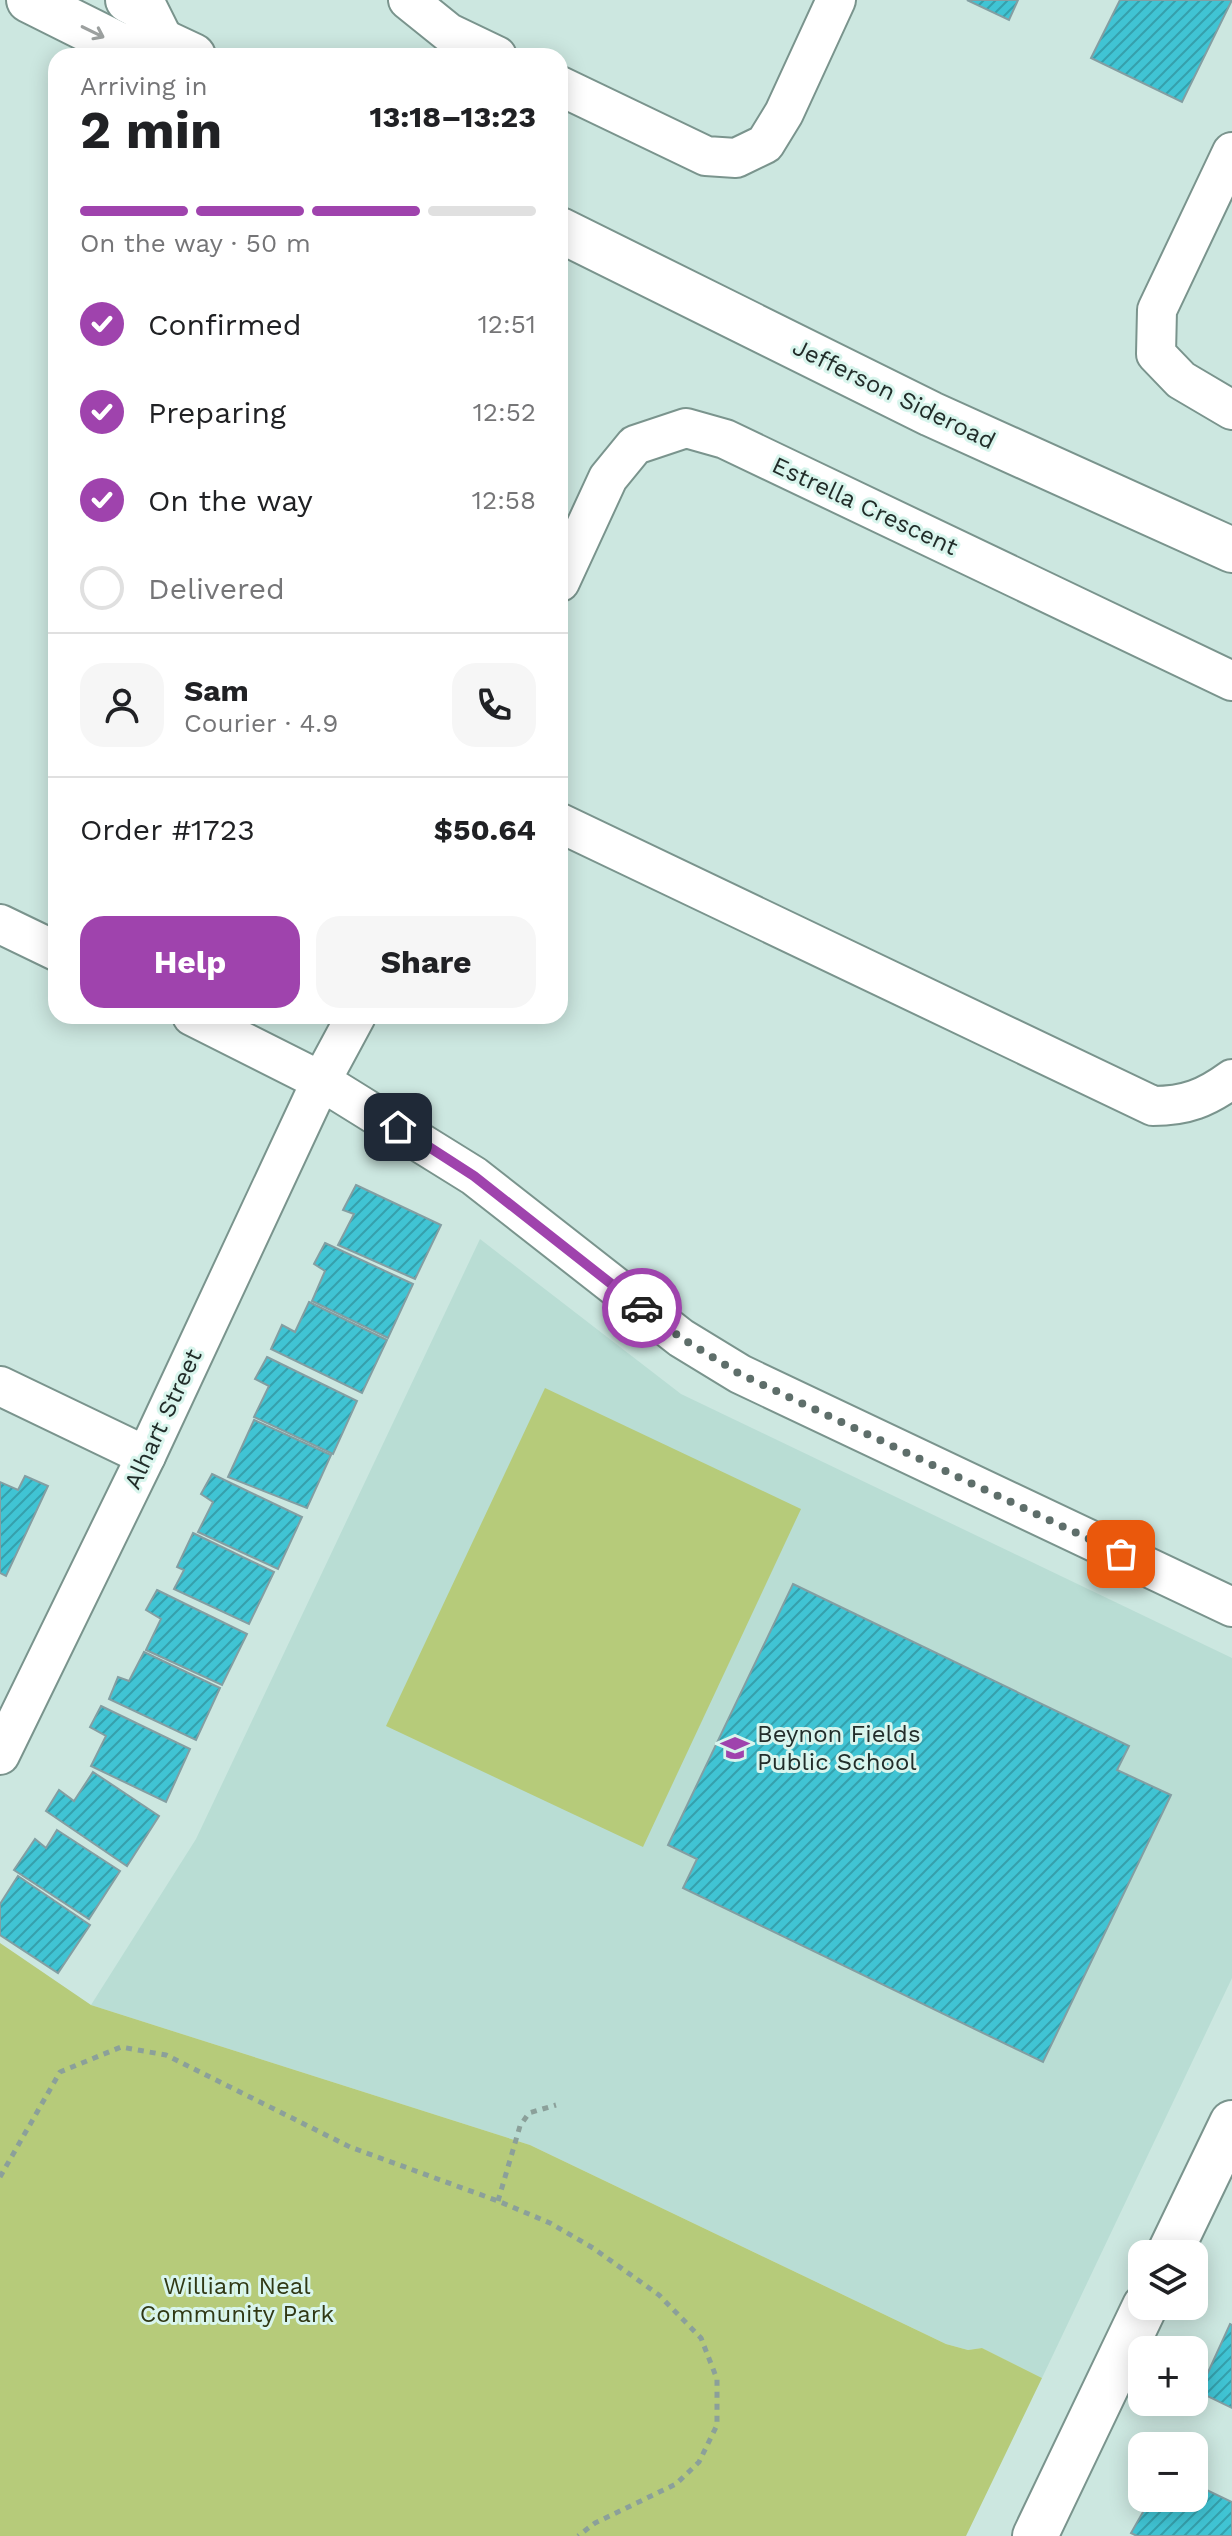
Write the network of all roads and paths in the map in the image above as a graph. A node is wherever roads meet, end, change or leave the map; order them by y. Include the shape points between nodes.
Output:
1 (29, 0) edge
2 (128, 0) edge
3 (408, 0) edge
4 (836, 0) edge
5 (177, 48) edge
6 (480, 48) edge
7 (568, 90) edge
8 (1232, 152) edge
9 (568, 234) edge
10 (1232, 410) edge
11 (1232, 550) edge
12 (568, 565) edge
13 (1232, 681) edge
14 (568, 827) edge
15 (0, 924) edge
16 (48, 947) edge
17 (208, 1024) edge
18 (352, 1024) edge
19 (1232, 1079) edge
20 (321, 1081) junction
21 (0, 1386) edge
22 (146, 1456) junction
23 (1232, 1607) edge
24 (0, 1755) edge
25 (556, 2105) dead end
26 (1232, 2123) edge
27 (0, 2177) edge
28 (498, 2201) junction
29 (1176, 2240) edge
30 (1138, 2320) edge
31 (578, 2536) edge
32 (1035, 2536) edge

1 -> 5 street via 121,46
2 - 5 street via 145,9
3 - 6 street via 449,33
4 - 7 street via 765,144 736,158 706,156
8 - 10 street via 1157,310 1156,354 1181,380
9 - 11 street, Jefferson Sideroad via 931,414
12 - 13 street, Estrella Crescent via 621,458 635,445 686,428 725,439
14 - 19 street via 1153,1106 1181,1106 1207,1097
15 - 16 street
17 - 20 street
18 - 20 street
20 - 22 street, Alhart Street
20 - 23 street via 474,1176 681,1338 740,1374
21 - 22 street
22 - 24 street, Alhart Street
25 - 28 path via 529,2113 520,2126
26 - 29 street
27 - 28 path via 60,2072 121,2047 166,2055 350,2147
28 - 31 path via 593,2248 659,2295 701,2338 717,2379 717,2425 699,2462 676,2484
30 - 32 street

